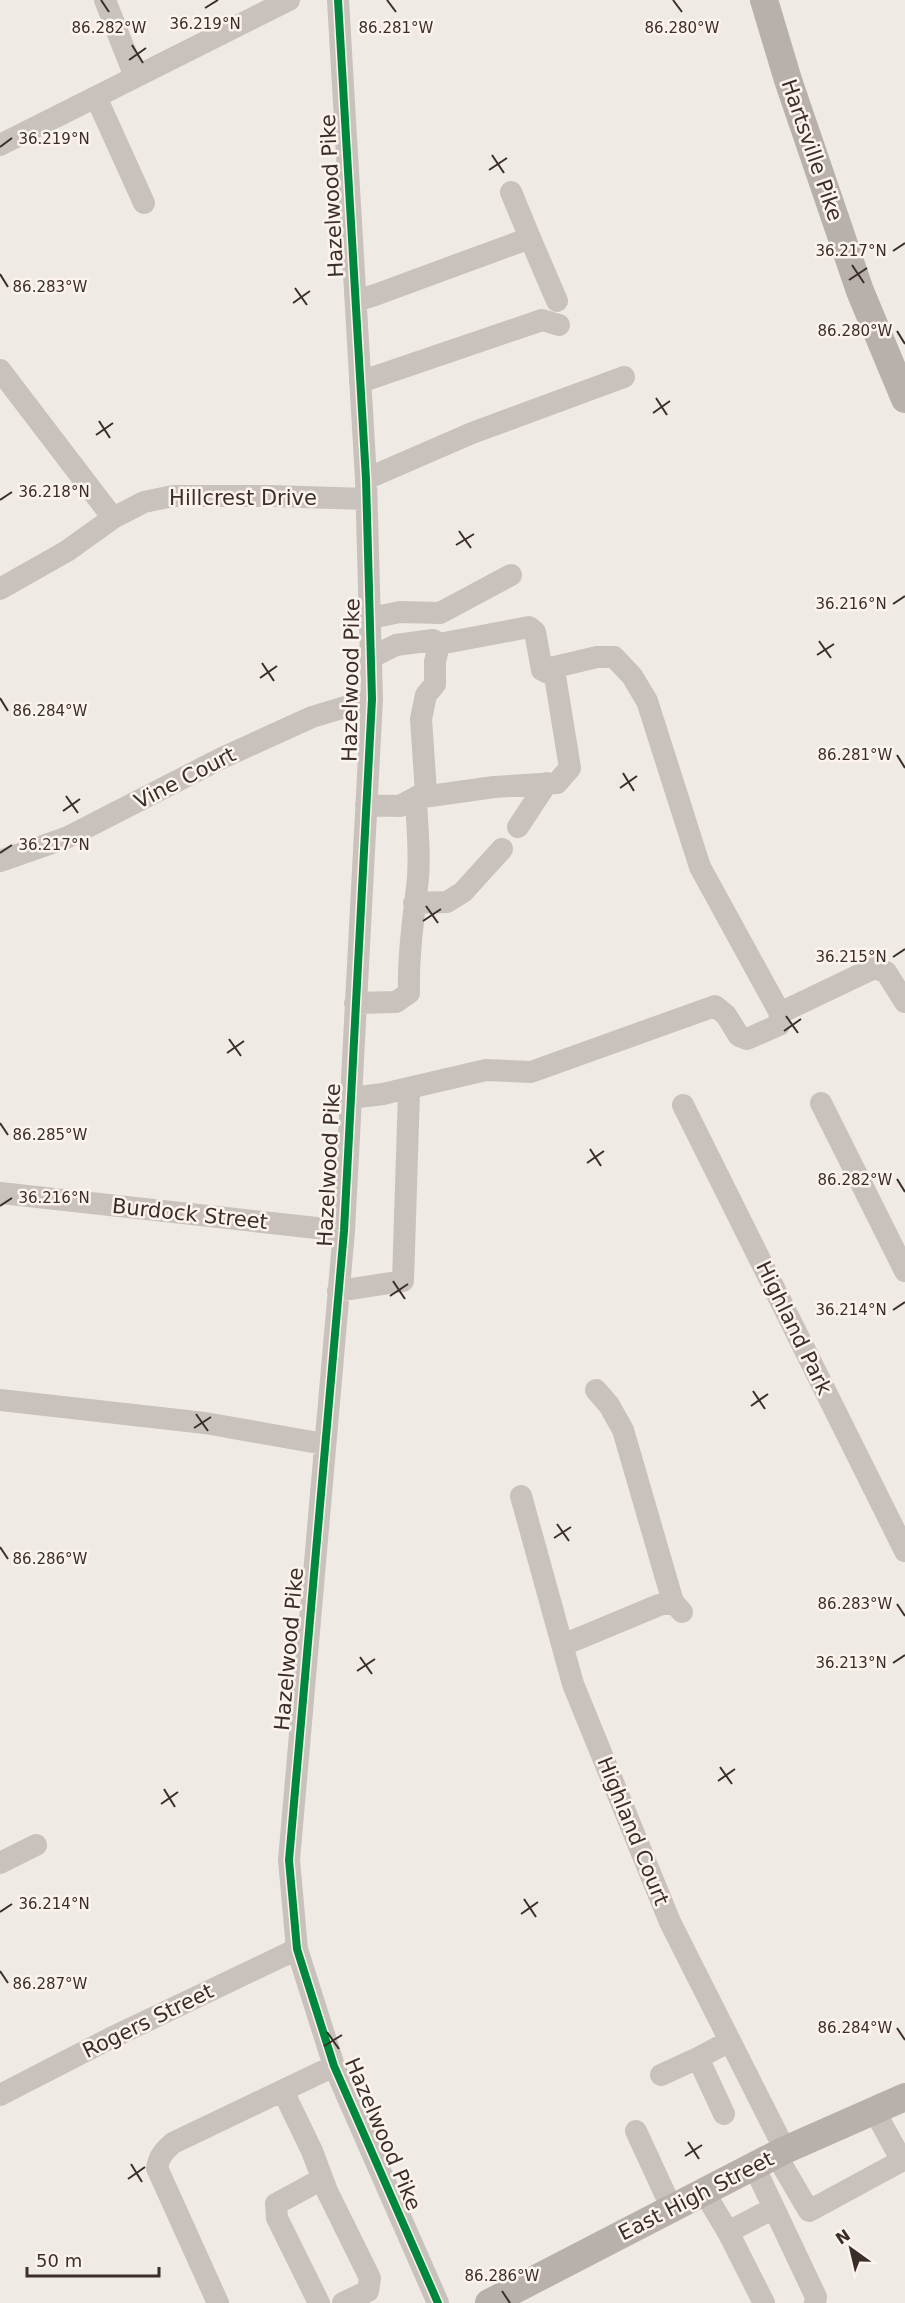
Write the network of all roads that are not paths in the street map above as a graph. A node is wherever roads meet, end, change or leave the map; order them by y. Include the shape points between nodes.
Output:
1 (105, 0) edge
2 (289, 0) edge
3 (338, 0) edge
4 (764, 0) edge
5 (135, 77) junction
6 (96, 96) junction
7 (0, 145) edge
8 (511, 192) dead end
9 (144, 203) dead end
10 (530, 238) junction
11 (356, 301) junction
12 (557, 301) dead end
13 (559, 325) dead end
14 (0, 370) edge
15 (624, 377) dead end
16 (360, 382) junction
17 (905, 399) edge
18 (366, 489) junction
19 (113, 518) junction
20 (511, 575) dead end
21 (0, 589) edge
22 (370, 618) junction
23 (438, 644) junction
24 (372, 657) junction
25 (542, 670) junction
26 (372, 699) junction
27 (547, 783) junction
28 (416, 798) junction
29 (366, 805) junction
30 (518, 827) dead end
31 (502, 849) dead end
32 (0, 861) edge
33 (414, 903) junction
34 (905, 1002) edge
35 (355, 1003) junction
36 (780, 1013) junction
37 (405, 1089) junction
38 (351, 1098) junction
39 (821, 1103) dead end
40 (683, 1105) dead end
41 (0, 1193) edge
42 (344, 1231) junction
43 (905, 1271) edge
44 (338, 1291) junction
45 (596, 1390) dead end
46 (0, 1400) edge
47 (324, 1444) junction
48 (521, 1496) dead end
49 (905, 1551) edge
50 (563, 1645) junction
51 (36, 1845) dead end
52 (0, 1863) edge
53 (297, 1949) junction
54 (730, 2041) junction
55 (698, 2058) junction
56 (334, 2066) junction
57 (661, 2075) dead end
58 (283, 2091) junction
59 (0, 2094) edge
60 (905, 2097) edge
61 (874, 2110) junction
62 (724, 2114) dead end
63 (636, 2131) dead end
64 (772, 2157) junction
65 (904, 2160) edge
66 (322, 2179) junction
67 (704, 2192) junction
68 (672, 2208) junction
69 (774, 2208) junction
70 (728, 2232) junction
71 (528, 2294) edge
72 (218, 2303) edge
73 (319, 2303) edge
74 (343, 2303) edge
75 (438, 2303) edge
76 (489, 2303) edge
77 (764, 2303) edge
78 (815, 2303) edge

1 - 5 street
2 - 5 street
3 - 11 street, Hazelwood Pike
4 - 17 main road, Hartsville Pike via 860,291
5 - 6 street
6 - 7 street
6 - 9 street
8 - 10 street
10 - 11 street
10 - 12 street
11 - 16 street, Hazelwood Pike
13 - 16 street via 542,320
14 - 19 street
15 - 18 street via 471,433
16 - 18 street, Hazelwood Pike
18 - 19 street, Hillcrest Drive via 271,496 173,496 144,502
18 - 22 street, Hazelwood Pike
19 - 21 street, Hillcrest Drive
20 - 22 street via 440,613 400,612
22 - 24 street, Hazelwood Pike
23 - 24 street via 433,640 396,645
23 - 25 street via 529,627 535,632
23 - 28 street via 435,684 426,695 421,719 426,792
24 - 26 street, Hazelwood Pike
25 - 27 street via 555,676 570,768 557,783
25 - 36 street via 597,657 614,657 632,676 647,701 700,867
26 - 29 street, Hazelwood Pike
26 - 32 street, Vine Court via 312,717 66,838
27 - 28 street
27 - 30 street
28 - 29 street via 400,806
28 - 33 street
29 - 35 street, Hazelwood Pike
31 - 33 street via 463,892 447,902
33 - 35 street via 409,993 396,1002
34 - 36 street via 886,972 874,968
35 - 38 street, Hazelwood Pike
36 - 37 street via 779,1025 747,1039 739,1036 715,1006 531,1072 486,1070
37 - 38 street
37 - 44 street via 409,1092 404,1281
38 - 42 street, Hazelwood Pike
39 - 43 street
40 - 49 street, Highland Park
41 - 42 street, Burdock Street
42 - 44 street, Hazelwood Pike
44 - 47 street, Hazelwood Pike
45 - 50 street via 622,1430 678,1607 659,1605
46 - 47 street via 175,1419
47 - 53 street, Hazelwood Pike via 289,1860
48 - 50 street, Highland Court
50 - 54 street, Highland Court via 573,1683 670,1922
51 - 52 street
53 - 56 street, Hazelwood Pike
53 - 59 street, Rogers Street
54 - 55 street
54 - 64 street, Highland Court
55 - 57 street
55 - 62 street
56 - 58 street
56 - 75 street, Hazelwood Pike
58 - 66 street
58 - 72 street via 173,2142 159,2160 157,2168
60 - 61 main road, East High Street
61 - 64 main road, East High Street
61 - 65 street
63 - 68 street
64 - 65 street via 809,2211
64 - 67 main road, East High Street
64 - 69 street
66 - 73 street via 276,2204 277,2218
66 - 74 street via 370,2278 368,2291
67 - 68 main road, East High Street
67 - 70 street
68 - 71 main road, East High Street
69 - 70 street
69 - 78 street via 816,2297
70 - 77 street
71 - 76 main road, East High Street

